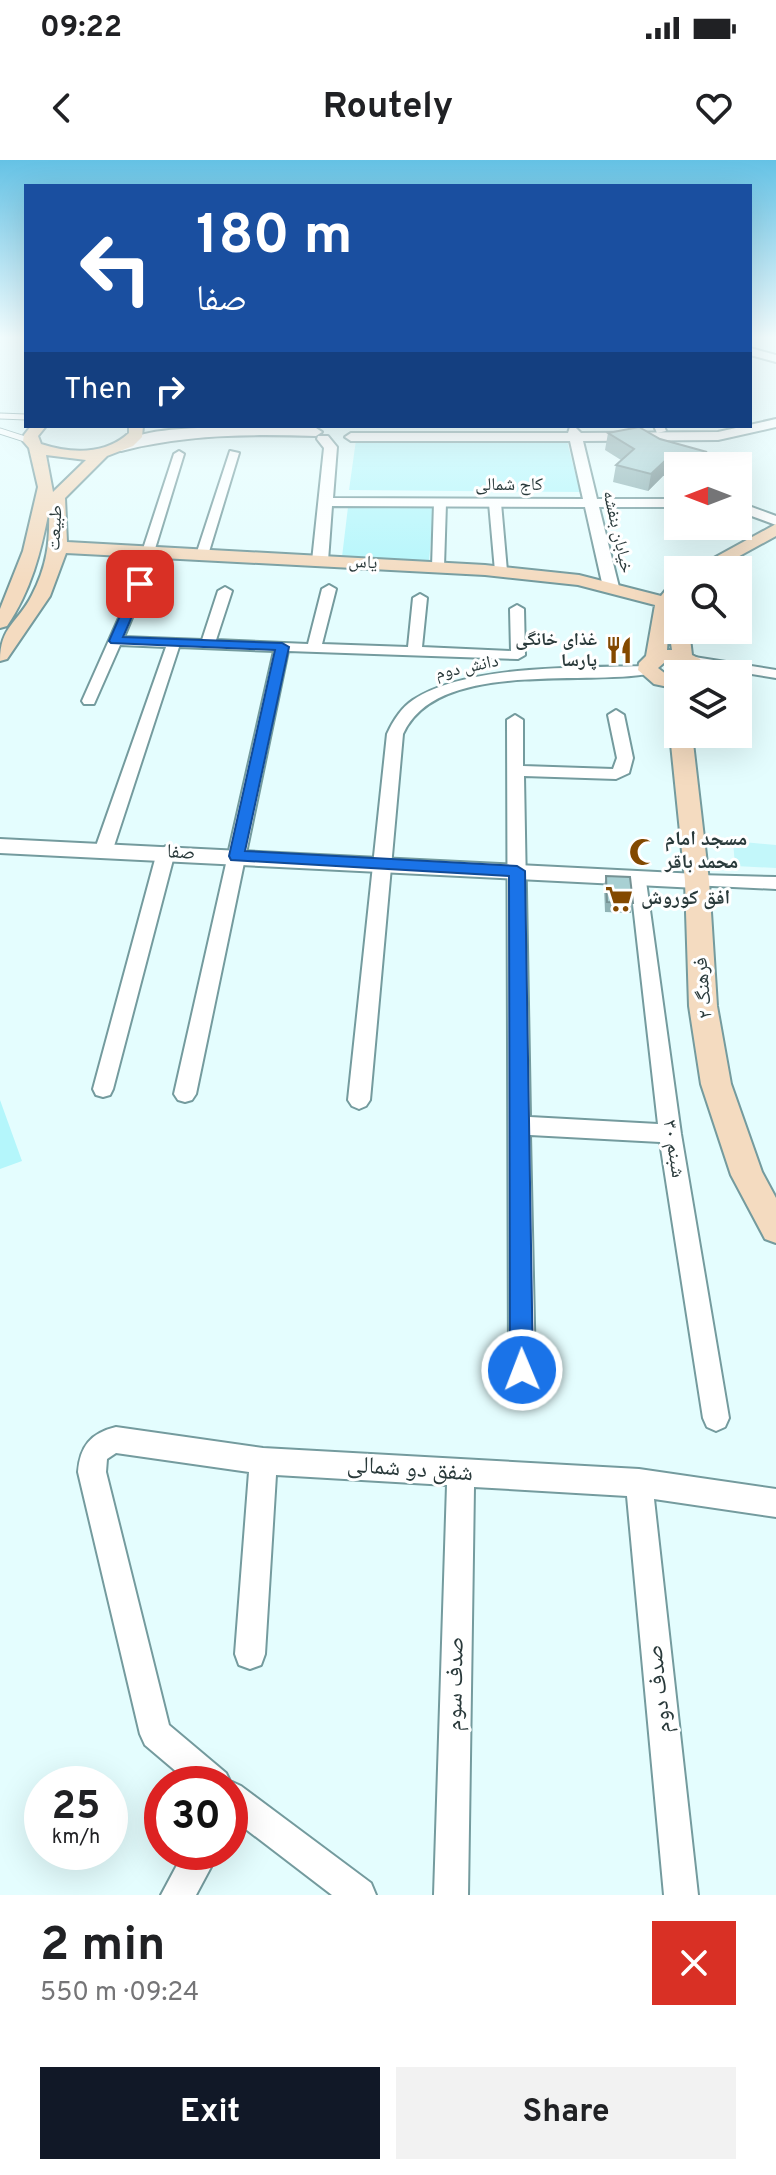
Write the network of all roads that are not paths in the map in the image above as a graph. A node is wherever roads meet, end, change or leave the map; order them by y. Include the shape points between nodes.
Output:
1 (776, 423) edge
2 (37, 428) edge
3 (136, 428) edge
4 (225, 428) edge
5 (660, 428) edge
6 (252, 429) edge
7 (321, 430) edge
8 (0, 431) edge
9 (574, 431) edge
10 (350, 433) edge
11 (34, 444) junction
12 (121, 447) junction
13 (102, 453) junction
14 (234, 453) dead end
15 (179, 454) dead end
16 (335, 499) junction
17 (592, 500) junction
18 (664, 500) edge
19 (440, 503) junction
20 (495, 503) junction
21 (752, 507) edge
22 (752, 510) edge
23 (776, 512) edge
24 (776, 521) edge
25 (776, 529) edge
26 (776, 543) edge
27 (59, 547) junction
28 (148, 552) junction
29 (202, 555) junction
30 (727, 556) edge
31 (752, 556) edge
32 (327, 561) junction
33 (438, 567) junction
34 (501, 571) junction
35 (140, 584) dead end
36 (611, 587) junction
37 (329, 589) dead end
38 (225, 591) dead end
39 (420, 598) dead end
40 (664, 602) joint
41 (517, 609) dead end
42 (0, 622) edge
43 (115, 641) junction
44 (174, 643) junction
45 (208, 644) junction
46 (282, 647) junction
47 (314, 648) junction
48 (415, 652) junction
49 (0, 655) edge
50 (652, 664) junction
51 (664, 664) edge
52 (454, 670) junction
53 (752, 671) edge
54 (776, 674) edge
55 (664, 681) edge
56 (752, 683) edge
57 (776, 687) edge
58 (89, 701) dead end
59 (616, 715) dead end
60 (515, 720) dead end
61 (683, 748) edge
62 (516, 771) junction
63 (0, 846) edge
64 (104, 849) junction
65 (166, 852) junction
66 (237, 856) junction
67 (382, 864) junction
68 (517, 871) junction
69 (639, 878) junction
70 (697, 881) junction
71 (776, 883) edge
72 (103, 1089) dead end
73 (185, 1094) dead end
74 (359, 1100) dead end
75 (519, 1125) junction
76 (670, 1134) junction
77 (776, 1229) edge
78 (522, 1370) dead end
79 (716, 1418) dead end
80 (263, 1461) junction
81 (461, 1474) junction
82 (639, 1483) junction
83 (776, 1503) edge
84 (250, 1654) dead end
85 (193, 1766) edge
86 (248, 1811) edge
87 (192, 1870) edge
88 (178, 1895) edge
89 (359, 1895) edge
90 (451, 1895) edge
91 (681, 1895) edge

1 - 9 street via 718,436
2 - 11 main road via 31,435
3 - 12 main road via 137,434
4 - 6 street
5 - 9 street
6 - 7 street
6 - 12 street
7 - 10 street
7 - 16 street via 331,447
8 - 11 lane
9 - 10 street
9 - 17 street, خیابان بنفشه
10 - 16 street
11 - 13 main road via 64,455
11 - 42 main road, طبیعت via 46,487 32,551 14,602
12 - 13 main road
13 - 27 main road, طبیعت via 57,498
14 - 29 street
15 - 28 street
16 - 17 street, کاج شمالی
16 - 19 street, کاج شمالی
16 - 32 street
17 - 18 street, کاج شمالی
17 - 20 street, کاج شمالی
17 - 36 street, خیابان بنفشه
19 - 20 street, کاج شمالی
19 - 33 street
20 - 34 street
21 - 23 street
22 - 24 street
25 - 30 main road
26 - 31 main road
27 - 28 main road, یاس
27 - 49 main road, طبیعت via 41,596
28 - 29 main road, یاس
29 - 32 main road, یاس
32 - 33 main road, یاس
33 - 34 main road, یاس
34 - 36 main road, یاس
35 - 43 street
36 - 40 main road, یاس
37 - 47 street
38 - 45 street
39 - 48 street
40 - 50 main road
41 - 52 street via 518,655
43 - 44 street
43 - 58 street
44 - 45 street
44 - 64 street
45 - 46 street
46 - 47 street
46 - 66 street
47 - 48 street
48 - 52 street
50 - 51 main road
50 - 52 street, دانش دوم via 517,678
50 - 55 main road
52 - 67 street, دانش دوم via 400,721 395,734
53 - 54 street
56 - 57 street
59 - 62 street via 625,758 623,770 616,774
60 - 62 street
61 - 70 main road, فرهنگ ۲
62 - 68 street
63 - 64 street, صفا
64 - 65 street, صفا
65 - 66 street, صفا
65 - 72 street
66 - 67 street, صفا
66 - 73 street
67 - 68 street, صفا
67 - 74 street
68 - 69 street, صفا
68 - 75 street
69 - 70 street, صفا
69 - 76 street, شبنم ۳۰
70 - 71 street
70 - 77 main road, فرهنگ ۲ via 703,1006 716,1084 747,1175
75 - 76 street
75 - 78 street
76 - 79 street, شبنم ۳۰
80 - 81 street, شفق دو شمالی
80 - 84 street
80 - 85 street, شفق دو شمالی via 116,1440 98,1445 92,1459 156,1734
81 - 82 street, شفق دو شمالی
81 - 90 street, صدف سوم
82 - 83 street, شفق دو شمالی
82 - 91 street, صدف دوم
86 - 89 street
87 - 88 street

